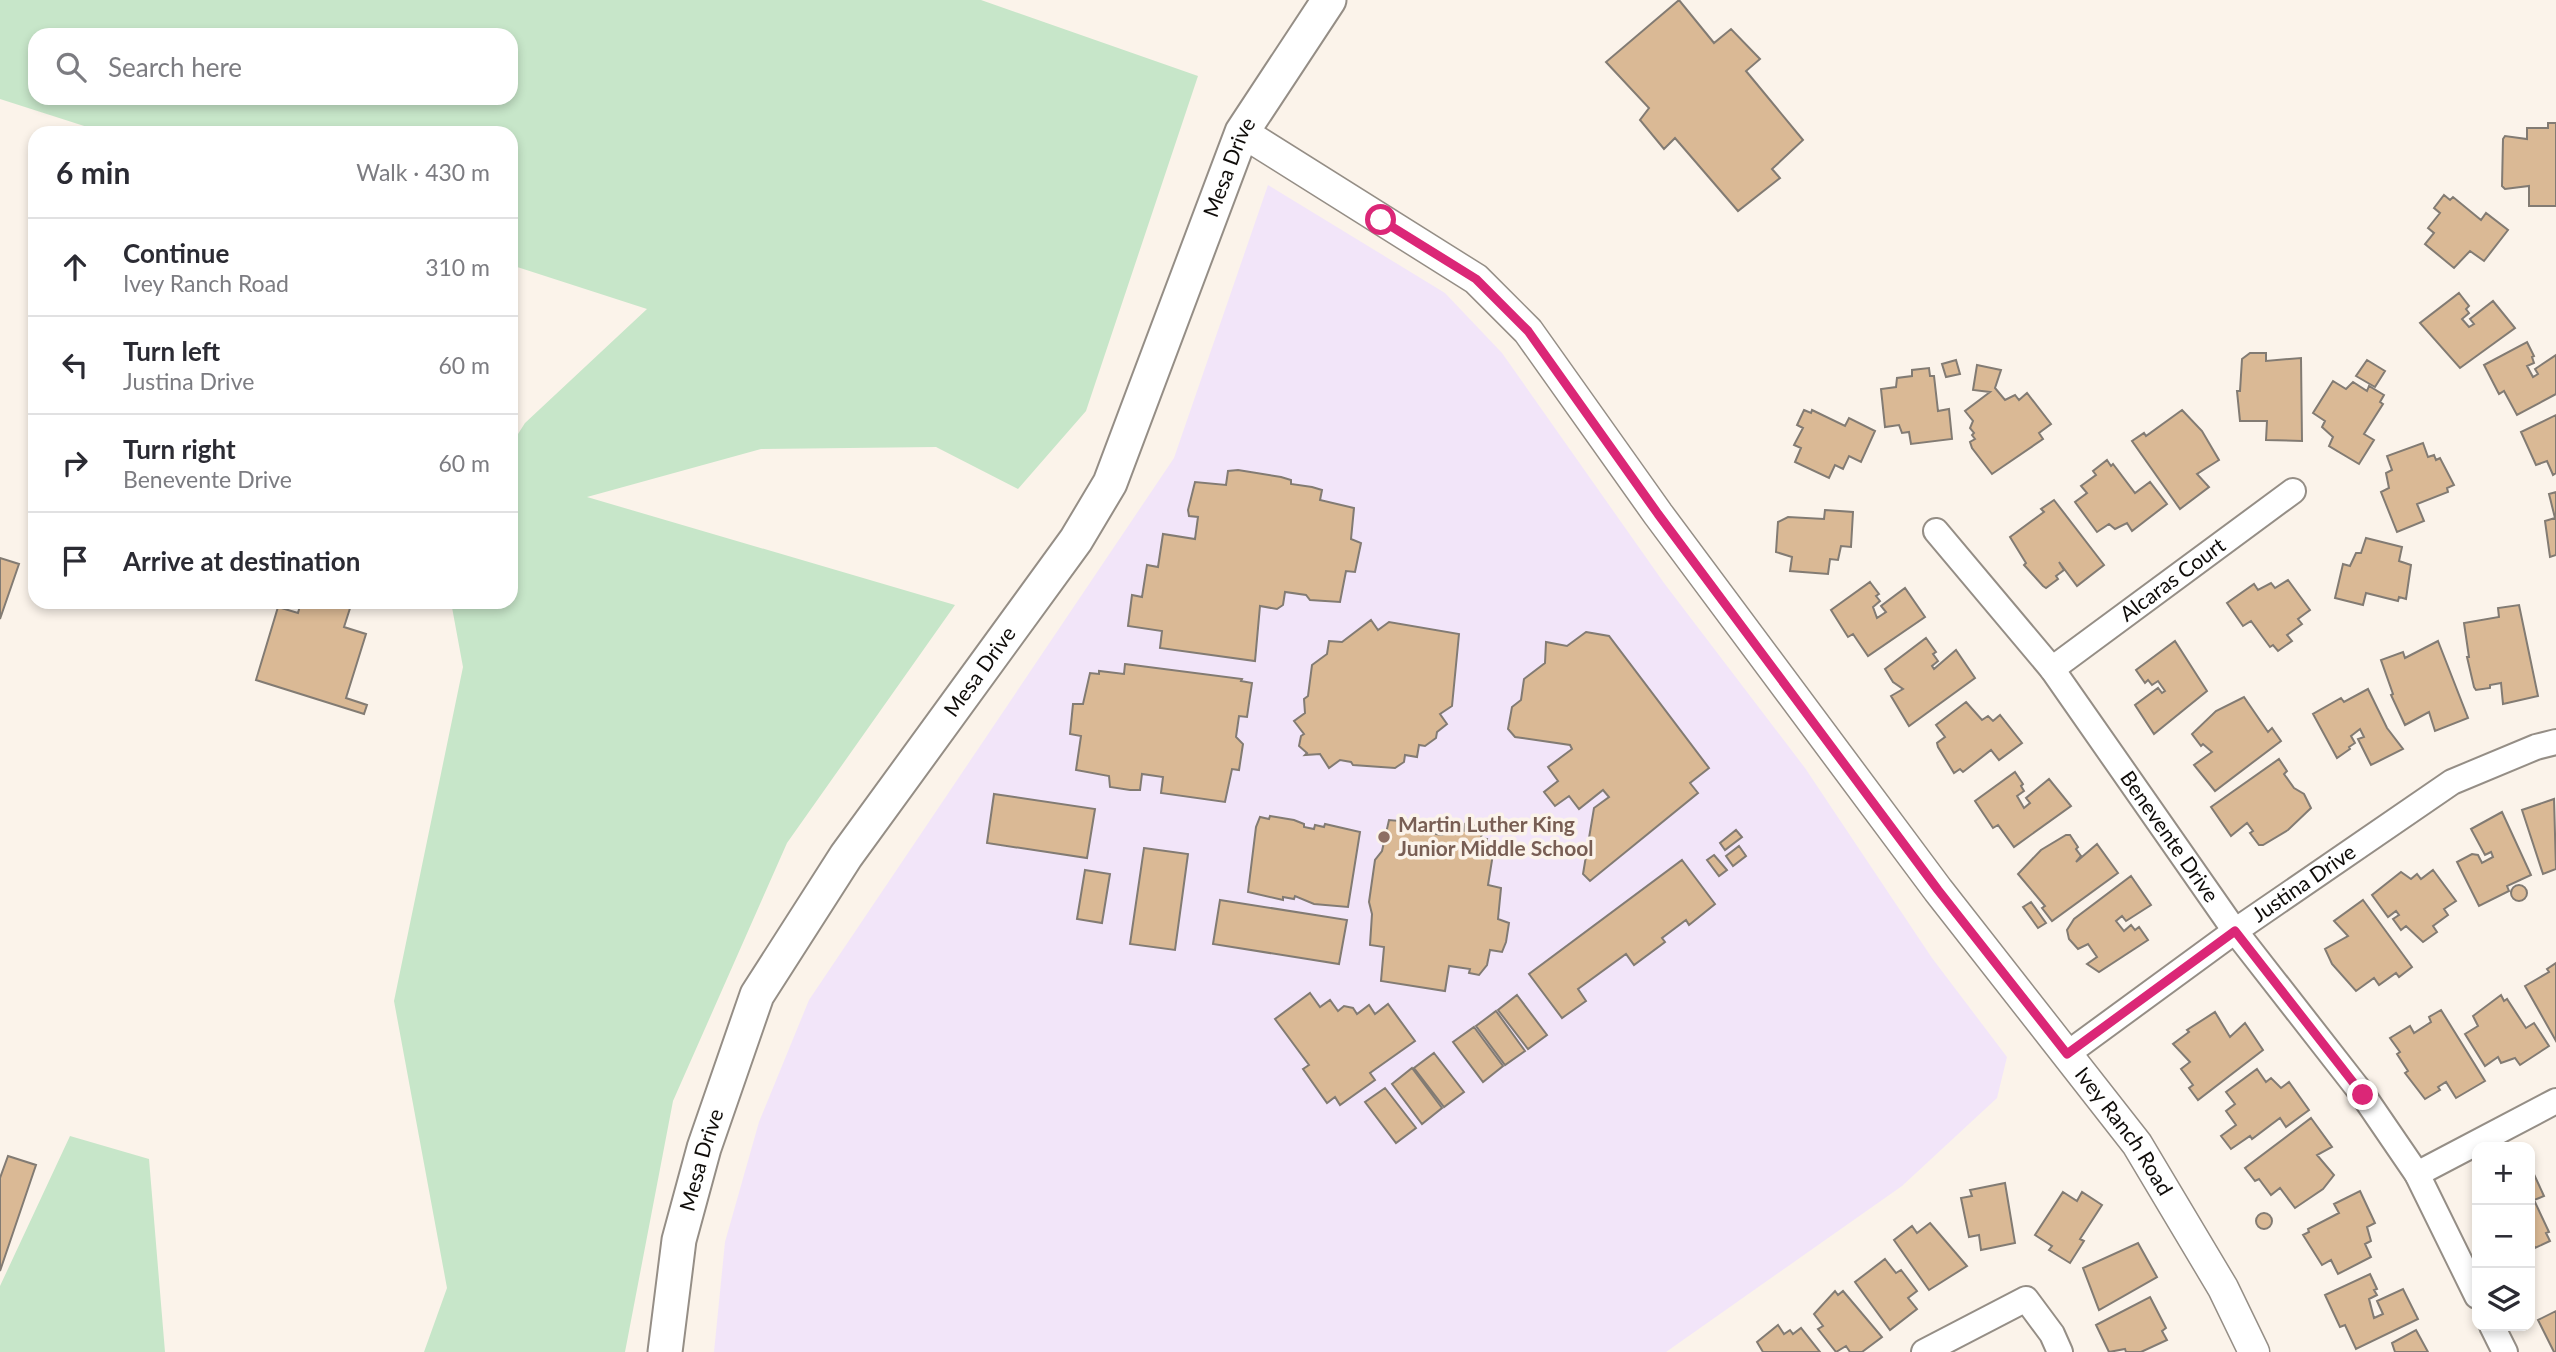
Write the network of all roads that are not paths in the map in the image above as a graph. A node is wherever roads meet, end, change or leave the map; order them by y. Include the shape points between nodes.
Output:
1 (1329, 0) edge
2 (1242, 132) junction
3 (2293, 491) dead end
4 (1936, 531) dead end
5 (2052, 669) junction
6 (2556, 742) edge
7 (2235, 931) junction
8 (2067, 1054) junction
9 (2556, 1101) edge
10 (2417, 1174) junction
11 (2472, 1286) edge
12 (2494, 1331) edge
13 (665, 1352) edge
14 (1924, 1352) edge
15 (2060, 1352) edge
16 (2254, 1352) edge
17 (2505, 1352) edge

1 - 2 main road, Mesa Drive
2 - 8 street, Ivey Ranch Road via 1476,279 1528,331 1658,514
2 - 13 main road, Mesa Drive via 1110,483 1076,540 846,856 757,995 704,1149 679,1240
3 - 5 street, Alcaras Court
4 - 5 street, Benevente Drive
5 - 7 street, Benevente Drive
6 - 7 street, Justina Drive via 2452,782
7 - 8 street, Justina Drive
7 - 10 street, Benevente Drive via 2363,1095
8 - 16 street, Ivey Ranch Road via 2137,1144 2223,1288
9 - 10 street
10 - 11 street, Benevente Drive
12 - 17 street
14 - 15 street via 2026,1299

